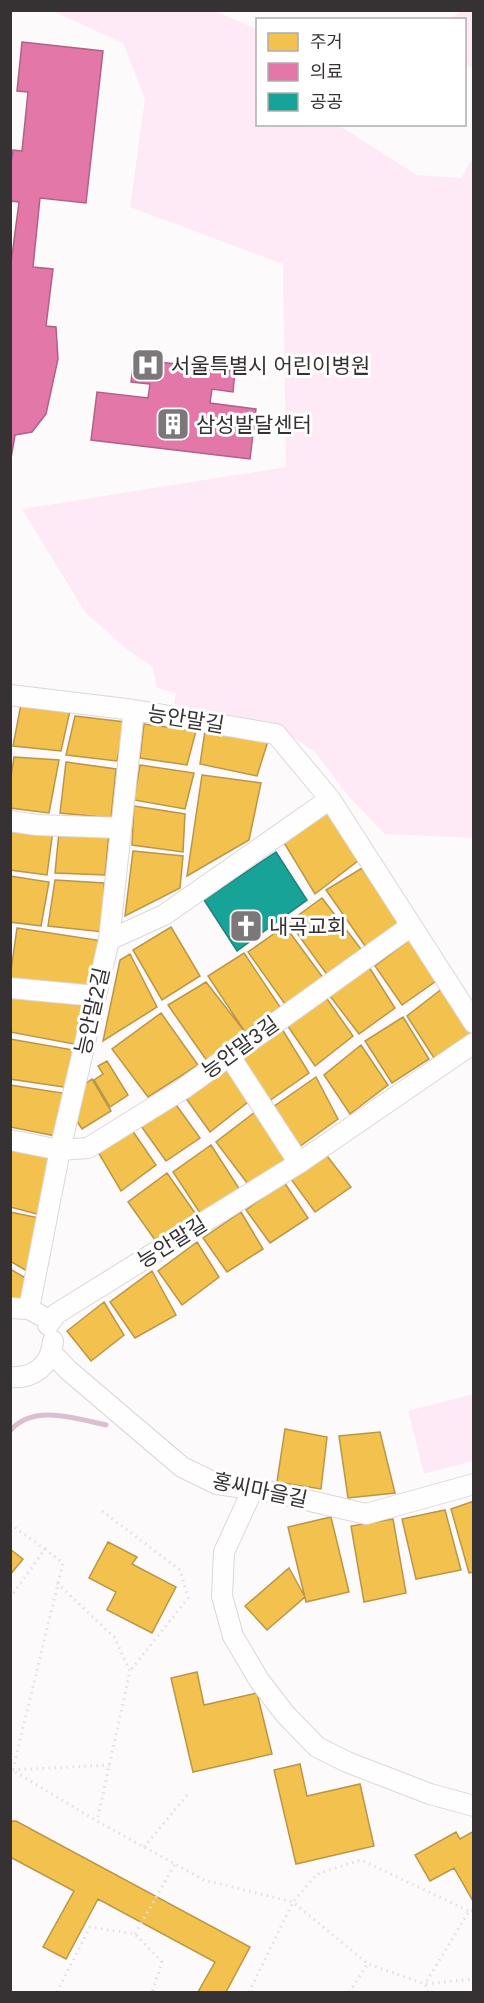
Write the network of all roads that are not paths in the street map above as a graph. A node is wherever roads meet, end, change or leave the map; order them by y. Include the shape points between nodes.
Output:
1 (10, 695) edge
2 (134, 710) junction
3 (330, 799) junction
4 (10, 821) edge
5 (121, 828) junction
6 (411, 926) junction
7 (109, 940) junction
8 (10, 988) edge
9 (96, 996) junction
10 (474, 1023) edge
11 (474, 1043) edge
12 (229, 1055) junction
13 (10, 1140) edge
14 (60, 1150) junction
15 (299, 1163) junction
16 (20, 1308) edge
17 (48, 1325) junction
18 (51, 1352) junction
19 (10, 1377) edge
20 (474, 1484) edge
21 (253, 1489) junction
22 (474, 1806) edge

1 - 2 street, 능안말길
2 - 3 street, 능안말길 via 276,734
2 - 5 street, 능안말2길
3 - 6 street, 능안말길
3 - 7 street via 164,915
4 - 5 street
5 - 7 street, 능안말2길
6 - 10 street, 능안말길
6 - 12 street, 능안말3길
7 - 9 street, 능안말2길
8 - 9 street
9 - 14 street, 능안말2길
11 - 15 street, 능안말길
12 - 14 street, 능안말3길 via 183,1089 88,1148
12 - 15 street
13 - 14 street, 능안말3길
14 - 16 street, 능안말2길
15 - 17 street, 능안말길 via 56,1314
16 - 17 street via 37,1313
17 - 18 street via 53,1342
18 - 19 street via 47,1362 30,1375
18 - 21 street, 홍씨마을길 via 182,1467 217,1484
20 - 21 street, 홍씨마을길 via 366,1514
21 - 22 street via 224,1552 222,1596 233,1636 259,1680 317,1747 430,1794

